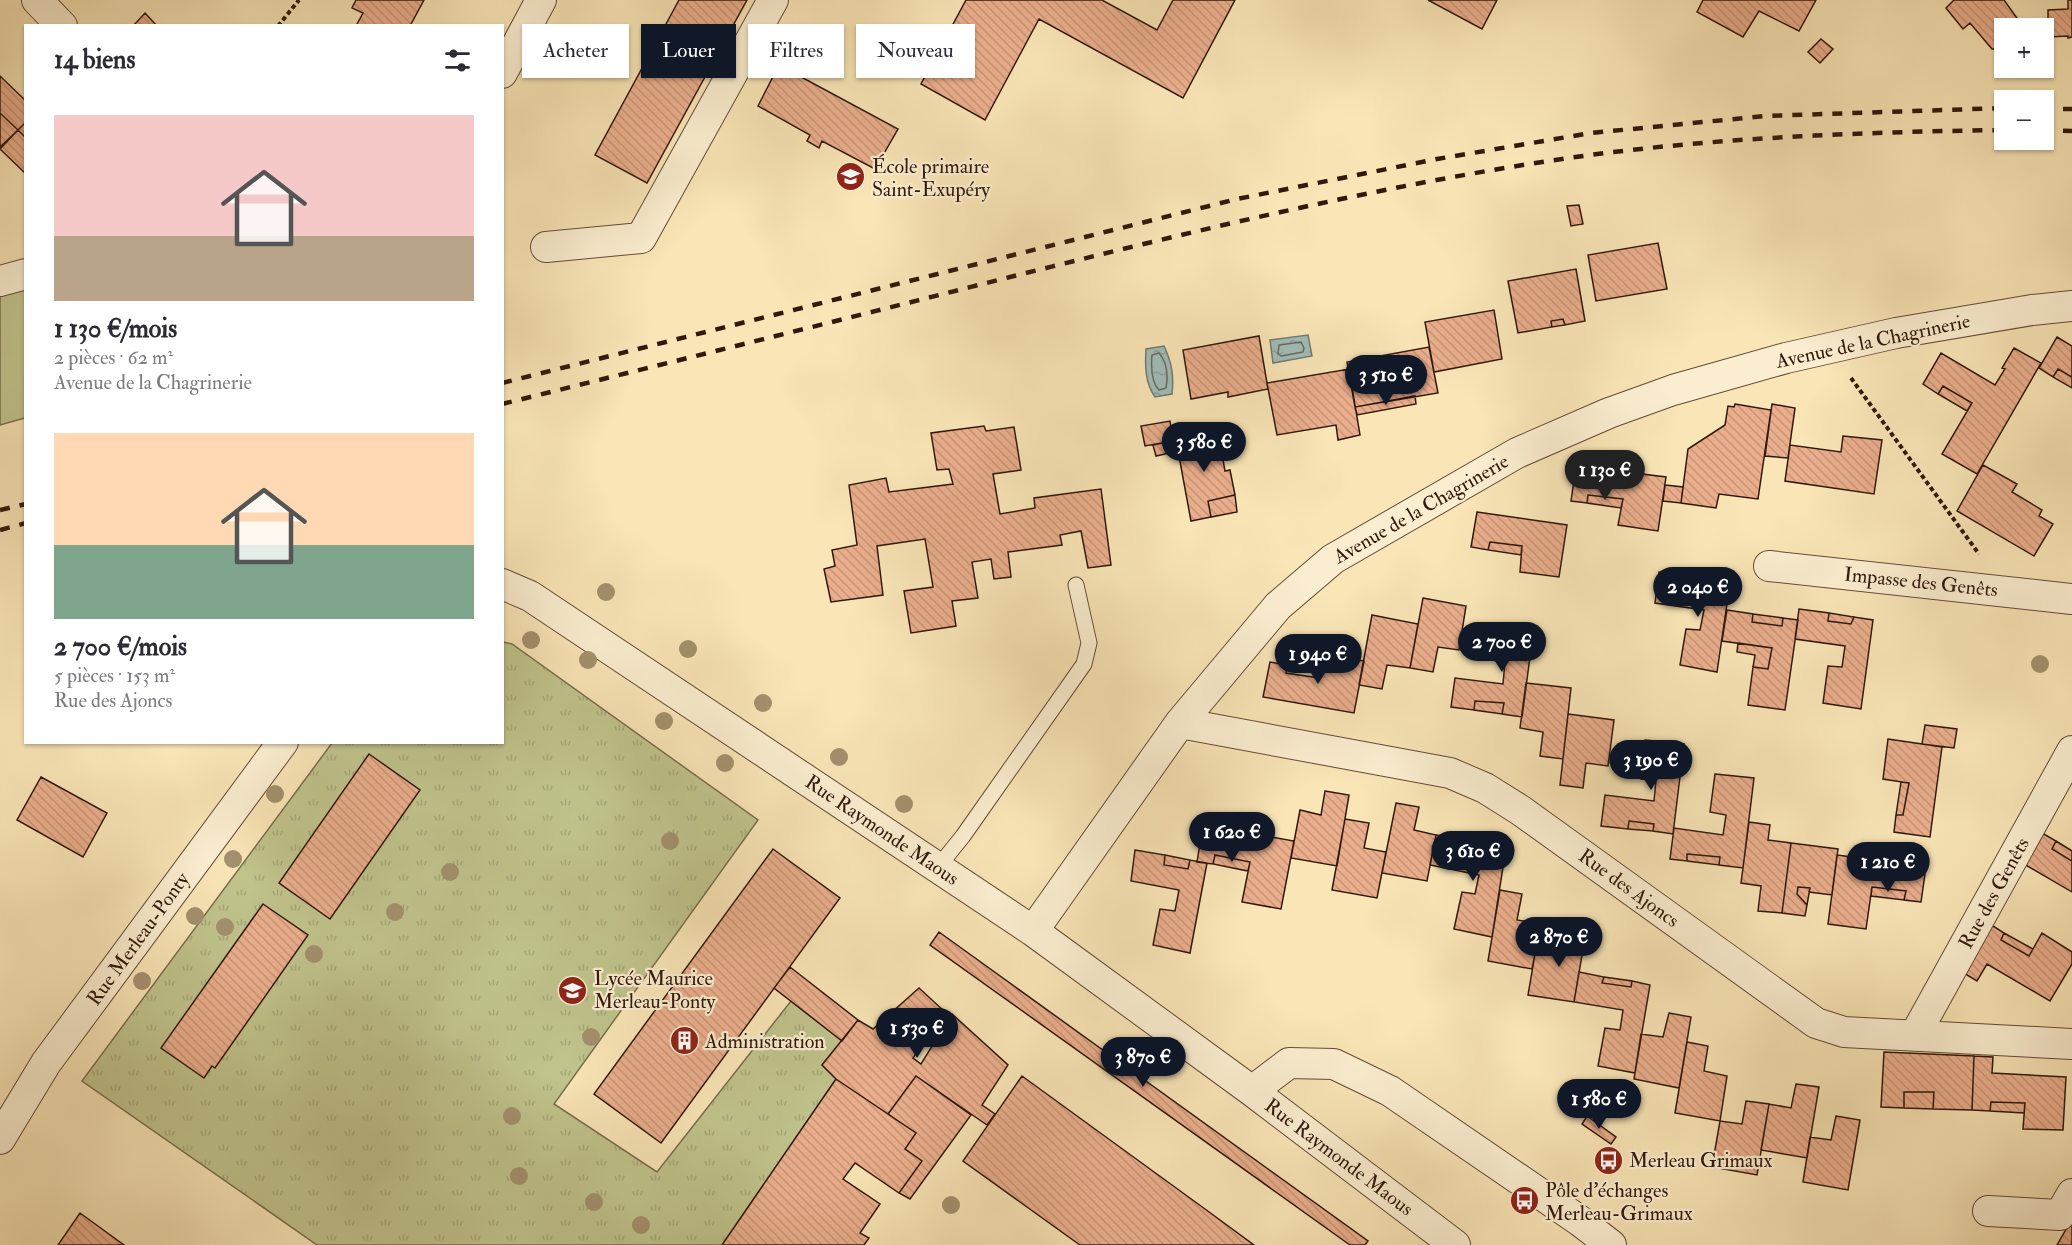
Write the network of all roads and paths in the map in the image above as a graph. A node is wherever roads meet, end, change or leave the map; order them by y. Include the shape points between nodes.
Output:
1 (37, 0) edge
2 (299, 0) edge
3 (541, 0) edge
4 (773, 0) edge
5 (60, 24) edge
6 (280, 24) edge
7 (504, 69) edge
8 (546, 247) dead end
9 (24, 275) edge
10 (0, 282) edge
11 (2072, 306) edge
12 (1830, 348) junction
13 (1769, 566) dead end
14 (504, 585) edge
15 (1076, 585) dead end
16 (2006, 591) junction
17 (2072, 599) edge
18 (1180, 723) junction
19 (282, 744) edge
20 (2072, 751) edge
21 (938, 867) junction
22 (1033, 931) junction
23 (1916, 1035) junction
24 (2072, 1044) edge
25 (1252, 1091) junction
26 (0, 1139) edge
27 (2072, 1194) edge
28 (1988, 1211) dead end
29 (1455, 1245) edge
30 (1611, 1245) edge

1 - 5 street
2 - 6 path
3 - 7 street
4 - 8 street via 641,238
9 - 10 street
11 - 12 street, Avenue de la Chagrinerie via 1896,333
12 - 16 path
12 - 18 street, Avenue de la Chagrinerie via 1673,390 1609,413 1517,453 1333,559 1278,606
13 - 16 street, Impasse des Genêts
14 - 21 street, Rue Raymonde Maous via 530,597
15 - 21 lane via 1089,643 1084,664
16 - 17 street, Impasse des Genêts
18 - 22 street, Avenue de la Chagrinerie
18 - 23 street, Rue des Ajoncs via 1450,773 1485,788 1520,810 1816,1023 1844,1032
19 - 26 street, Rue Merleau-Ponty via 46,1063
20 - 23 street, Rue des Genêts
21 - 22 street, Rue Raymonde Maous
22 - 25 street, Rue Raymonde Maous
23 - 24 street, Rue des Ajoncs
25 - 29 street, Rue Raymonde Maous
25 - 30 street, Rue Raymonde Maous via 1289,1063 1334,1064 1390,1091
27 - 28 street via 2060,1215

